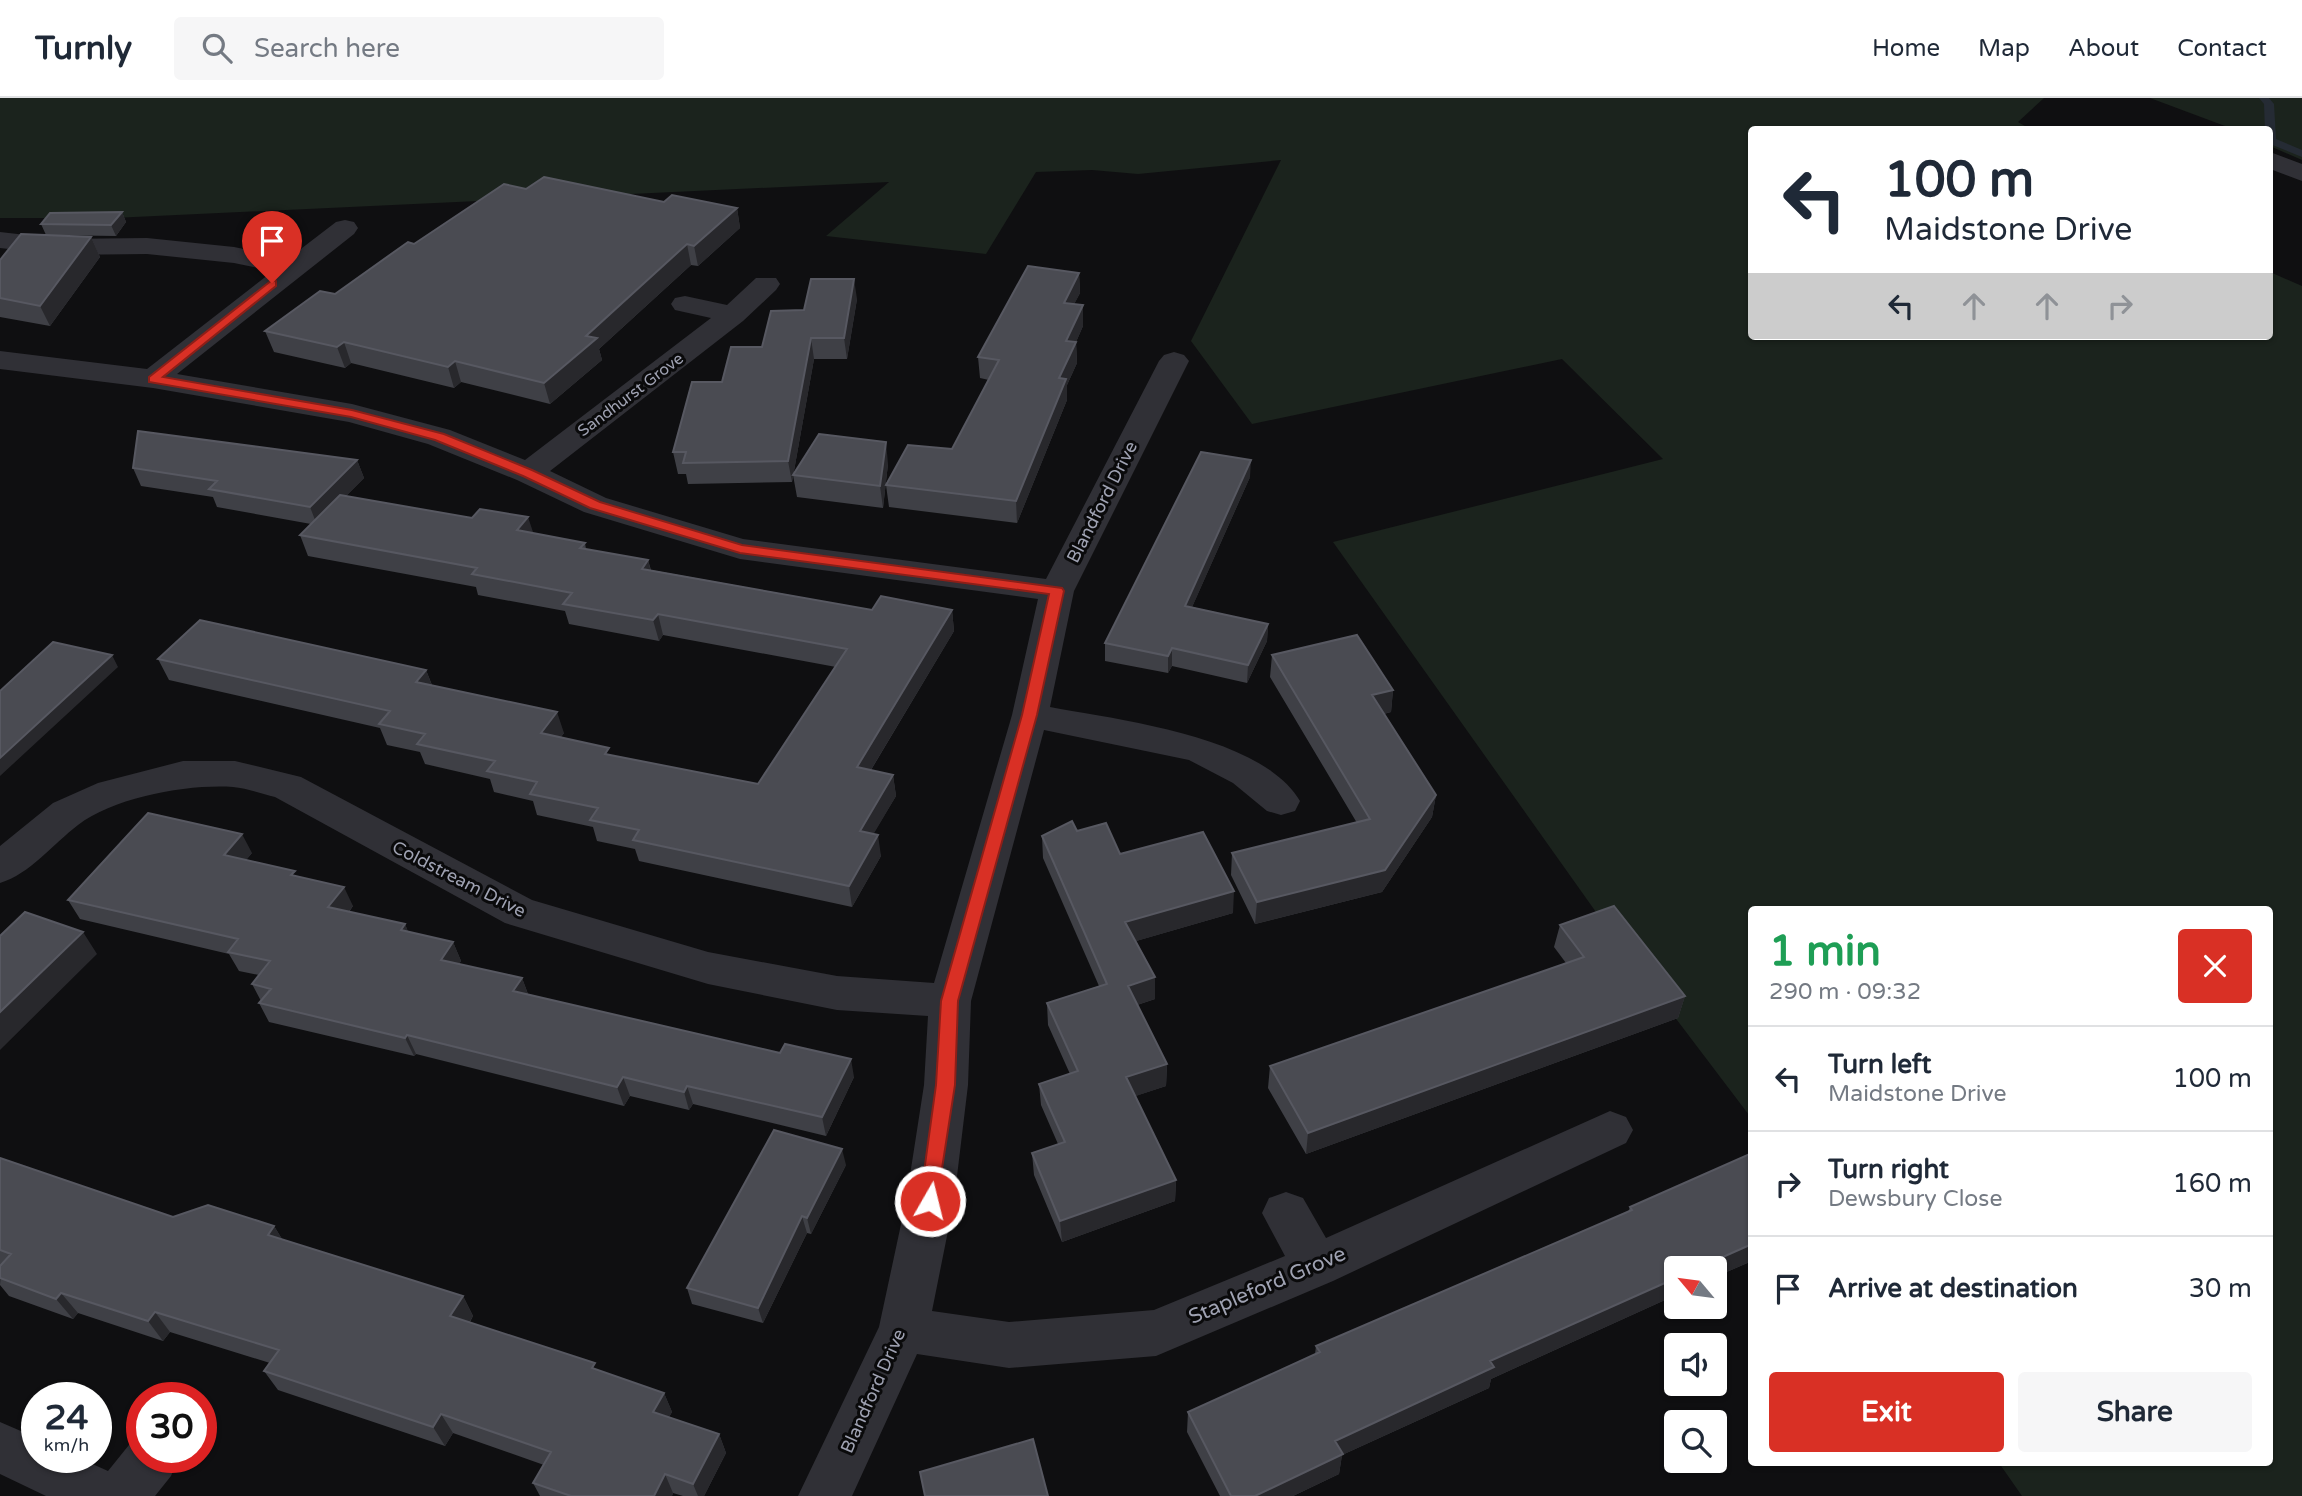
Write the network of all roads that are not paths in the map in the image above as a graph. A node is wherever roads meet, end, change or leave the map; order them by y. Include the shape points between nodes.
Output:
1 (2273, 161) edge
2 (2302, 173) edge
3 (345, 228) dead end
4 (0, 240) edge
5 (320, 247) junction
6 (360, 255) dead end
7 (291, 267) junction
8 (765, 284) dead end
9 (685, 304) dead end
10 (733, 315) junction
11 (0, 360) edge
12 (1174, 361) dead end
13 (153, 379) junction
14 (528, 473) junction
15 (1057, 591) junction
16 (1030, 715) junction
17 (1281, 801) dead end
18 (0, 868) edge
19 (950, 1001) junction
20 (1610, 1130) dead end
21 (1286, 1213) dead end
22 (1316, 1265) junction
23 (903, 1329) junction
24 (0, 1447) edge
25 (140, 1473) edge
26 (103, 1496) edge
27 (121, 1496) edge
28 (825, 1496) edge

1 - 2 street
3 - 5 street
4 - 7 street via 61,247 147,246 234,255
5 - 6 street
5 - 7 street
7 - 13 street
8 - 10 street, Sandhurst Grove
9 - 10 street
10 - 14 street, Sandhurst Grove
11 - 13 street
12 - 15 street, Blandford Drive
13 - 14 street via 352,413 439,437
14 - 15 street via 595,505 740,549
15 - 16 street, Blandford Drive
16 - 17 street via 1204,738
16 - 19 street, Blandford Drive
18 - 19 street, Coldstream Drive via 67,813 111,793 183,774 235,774 287,787 519,912 708,968 837,993
19 - 23 street, Blandford Drive via 946,1085 932,1188
20 - 22 street, Stapleford Grove
21 - 22 street
22 - 23 street, Stapleford Grove via 1156,1333 1009,1345
23 - 28 street, Blandford Drive
24 - 26 street
25 - 27 street

